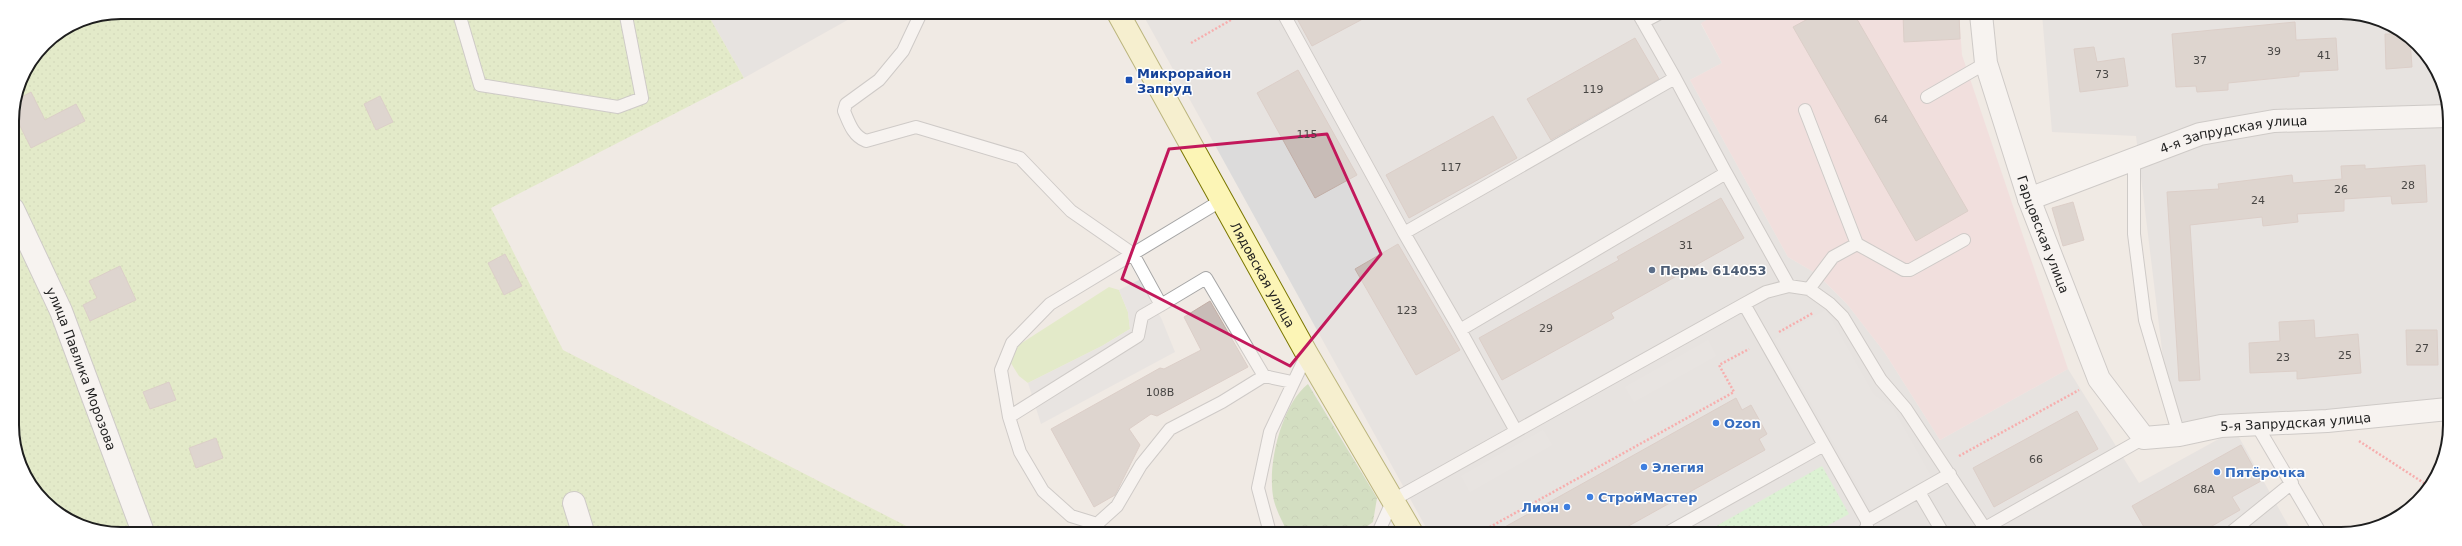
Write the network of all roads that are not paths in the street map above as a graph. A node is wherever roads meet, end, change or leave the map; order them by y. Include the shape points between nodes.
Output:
1 (461, 19) edge
2 (627, 19) edge
3 (918, 19) edge
4 (1121, 19) edge
5 (1286, 19) edge
6 (1642, 19) edge
7 (1981, 19) edge
8 (1986, 63) junction
9 (1675, 78) junction
10 (1927, 97) dead end
11 (1805, 110) dead end
12 (2443, 116) edge
13 (2134, 160) junction
14 (1726, 173) junction
15 (2030, 199) junction
16 (1222, 200) junction
17 (19, 222) edge
18 (1404, 233) junction
19 (1964, 240) dead end
20 (1857, 244) junction
21 (1133, 254) junction
22 (1789, 286) junction
23 (1809, 290) junction
24 (1744, 304) junction
25 (1162, 305) junction
26 (1460, 330) junction
27 (1307, 354) junction
28 (1264, 376) junction
29 (1292, 382) junction
30 (2443, 409) edge
31 (1009, 417) junction
32 (2256, 424) junction
33 (1516, 431) junction
34 (2179, 435) junction
35 (2144, 438) junction
36 (1824, 445) junction
37 (1946, 470) junction
38 (2292, 483) junction
39 (1919, 492) junction
40 (1394, 500) junction
41 (574, 503) dead end
42 (1867, 521) junction
43 (141, 527) edge
44 (581, 527) edge
45 (1268, 527) edge
46 (1381, 527) edge
47 (1409, 527) edge
48 (1678, 527) edge
49 (1867, 527) edge
50 (1939, 527) edge
51 (1984, 527) edge
52 (1994, 527) edge
53 (2238, 527) edge
54 (2317, 527) edge

1 - 2 lane via 480,85 618,107 642,98
3 - 21 lane via 903,51 879,80 846,104 844,111 853,131 866,141 916,127 1020,158 1071,211
4 - 16 main road, Лядовская улица
5 - 18 lane
6 - 9 lane
7 - 8 street, Гарцовская улица
8 - 10 lane
8 - 15 street, Гарцовская улица
9 - 14 lane
9 - 18 lane
11 - 20 lane
12 - 13 street, 4-я Запрудская улица via 2274,122 2200,134
13 - 15 street, 4-я Запрудская улица
13 - 34 lane via 2134,234 2145,320
14 - 22 lane
14 - 26 lane
15 - 35 street, Гарцовская улица via 2099,379
16 - 21 lane
16 - 27 main road, Лядовская улица
17 - 43 street, улица Павлика Морозова via 61,311
18 - 26 lane
19 - 20 lane via 1910,270 1904,270
20 - 23 lane via 1833,257
21 - 25 lane
21 - 31 lane via 1050,304 1012,343 1001,370
22 - 23 lane
22 - 24 lane via 1766,292
23 - 37 lane via 1830,304 1843,318 1881,380 1906,409
24 - 33 lane
24 - 36 lane
25 - 28 lane via 1206,278
25 - 31 lane via 1142,316 1138,336
26 - 33 lane
27 - 29 lane
27 - 40 main road, Лядовская улица
28 - 29 lane
28 - 31 lane via 1222,402 1170,429 1141,465 1117,506 1097,524 1070,516 1042,491 1020,452
29 - 45 lane via 1270,432 1258,488
30 - 32 street, 5-я Запрудская улица via 2327,421
32 - 34 street, 5-я Запрудская улица via 2221,426
32 - 38 lane
33 - 40 lane
34 - 35 street, 5-я Запрудская улица
35 - 52 lane
36 - 42 lane
36 - 48 lane
37 - 39 lane
37 - 51 lane
38 - 53 lane
38 - 54 lane
39 - 42 lane
39 - 50 lane
40 - 46 lane
40 - 47 main road, Лядовская улица
41 - 44 street
42 - 49 lane

